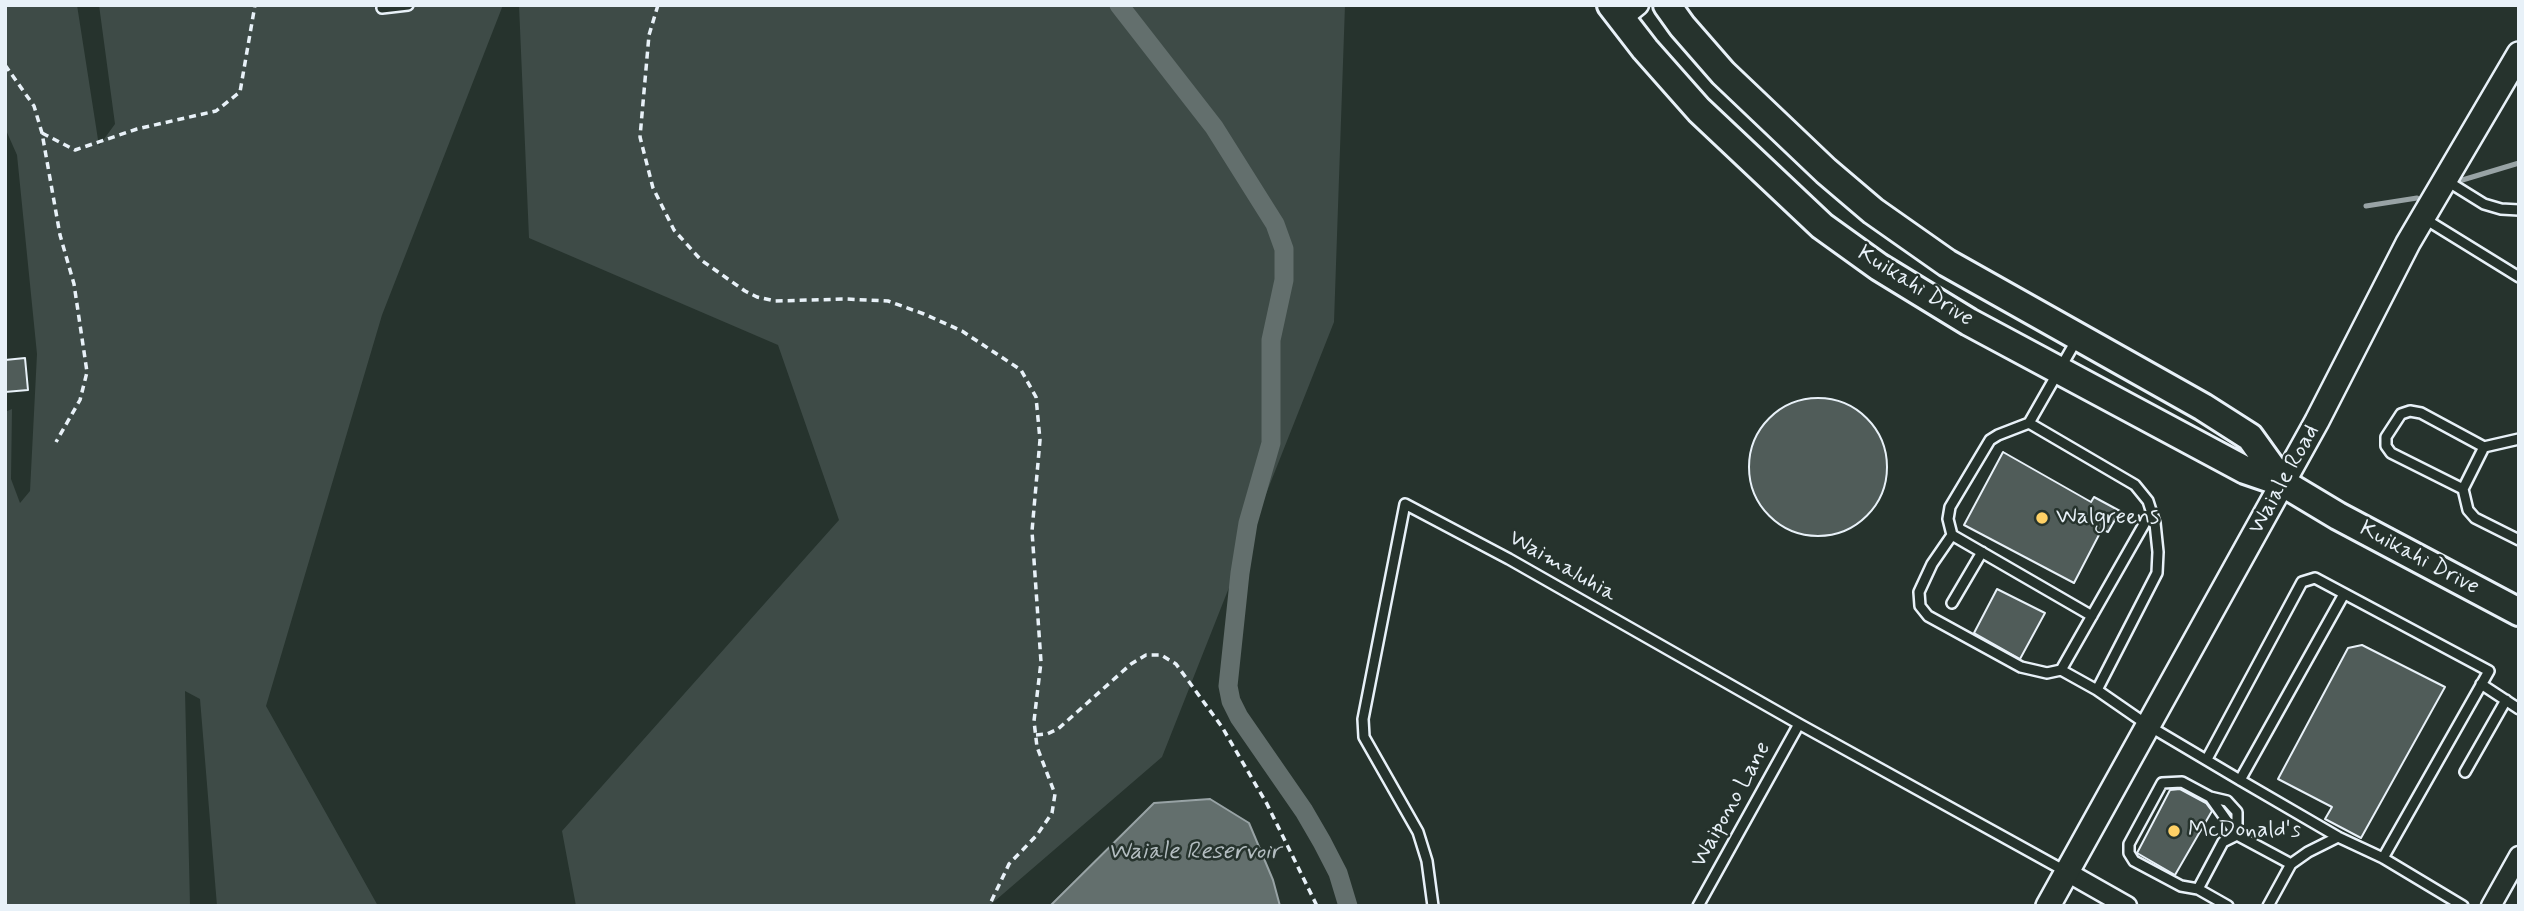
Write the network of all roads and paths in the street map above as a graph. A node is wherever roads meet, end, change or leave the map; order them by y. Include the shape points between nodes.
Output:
1 (255, 5) edge
2 (408, 5) edge
3 (658, 5) edge
4 (1667, 5) edge
5 (383, 8) dead end
6 (1624, 10) edge
7 (2519, 54) edge
8 (5, 65) edge
9 (43, 133) junction
10 (2444, 179) junction
11 (2519, 210) edge
12 (2423, 217) junction
13 (2519, 277) edge
14 (2078, 337) junction
15 (2059, 370) junction
16 (2029, 423) junction
17 (2519, 439) edge
18 (56, 442) dead end
19 (2484, 447) junction
20 (2283, 483) junction
21 (2463, 489) junction
22 (2151, 512) junction
23 (1952, 535) junction
24 (2519, 540) edge
25 (1982, 552) junction
26 (2344, 594) junction
27 (1952, 603) dead end
28 (2519, 612) edge
29 (2092, 616) junction
30 (2061, 670) junction
31 (2482, 684) junction
32 (2097, 690) junction
33 (2506, 700) junction
34 (2519, 709) edge
35 (1799, 724) junction
36 (2149, 726) junction
37 (1036, 735) junction
38 (2207, 759) junction
39 (2465, 772) dead end
40 (2240, 780) junction
41 (2237, 835) junction
42 (2338, 837) junction
43 (2519, 856) edge
44 (2383, 858) junction
45 (2291, 864) junction
46 (2067, 872) junction
47 (2198, 889) junction
48 (989, 906) edge
49 (1317, 906) edge
50 (1433, 906) edge
51 (1698, 906) edge
52 (2049, 906) edge
53 (2127, 906) edge
54 (2228, 906) edge
55 (2267, 906) edge
56 (2463, 906) edge
57 (2491, 906) edge

1 - 9 path via 240,92 216,111 137,129 75,150
2 - 5 lane
3 - 37 path via 649,35 640,137 653,188 674,230 701,260 757,297 888,301 924,314 962,331 1021,370 1036,397 1040,440 1032,531 1041,662
4 - 14 main road, Kuikahi Drive via 1723,73 1874,211 1947,263
6 - 15 main road, Kuikahi Drive via 1699,110 1822,226 1969,323
7 - 10 street, Waiale Road
8 - 9 path via 34,106
9 - 18 path via 87,372 80,400
10 - 11 lane via 2484,204
10 - 12 street, Waiale Road
12 - 13 lane
12 - 20 street, Waiale Road
14 - 15 lane
14 - 20 main road, Kuikahi Drive via 2250,437
15 - 16 lane
15 - 20 main road, Kuikahi Drive via 2245,470
16 - 22 lane via 2135,485
16 - 23 lane via 1990,440 1950,507
17 - 19 lane
19 - 21 lane
19 - 21 lane via 2410,411 2401,414 2385,437 2392,453
20 - 28 main road, Kuikahi Drive
20 - 36 street, Waiale Road
21 - 24 lane via 2475,518
22 - 29 lane
22 - 32 lane via 2157,573
23 - 25 lane
23 - 30 lane via 1919,592 1920,606 1928,616 2021,667 2047,673
25 - 27 lane
25 - 29 lane
26 - 31 lane via 2489,671
26 - 38 lane via 2315,578 2302,582
26 - 40 lane
29 - 30 lane
30 - 32 lane
31 - 33 lane
31 - 44 lane
32 - 36 lane
33 - 34 lane
33 - 39 lane
35 - 46 lane, Waimaluhia
35 - 50 lane, Waimaluhia via 1405,504 1363,719 1364,737 1418,832
35 - 51 lane, Waipono Lane
36 - 38 lane
36 - 46 street, Waiale Road
37 - 48 path via 1055,794 1052,813 1009,864
37 - 49 path via 1058,729 1146,654 1161,655 1175,664 1222,727 1268,804
38 - 40 lane
40 - 42 lane
41 - 45 lane
41 - 47 lane via 2222,842
41 - 47 lane via 2237,812 2227,801 2182,782 2162,783 2129,844 2129,853 2134,861 2181,886
42 - 44 lane
42 - 45 lane
43 - 57 street
44 - 56 lane
45 - 55 lane
46 - 52 street, Waiale Road
46 - 53 street
47 - 54 lane

